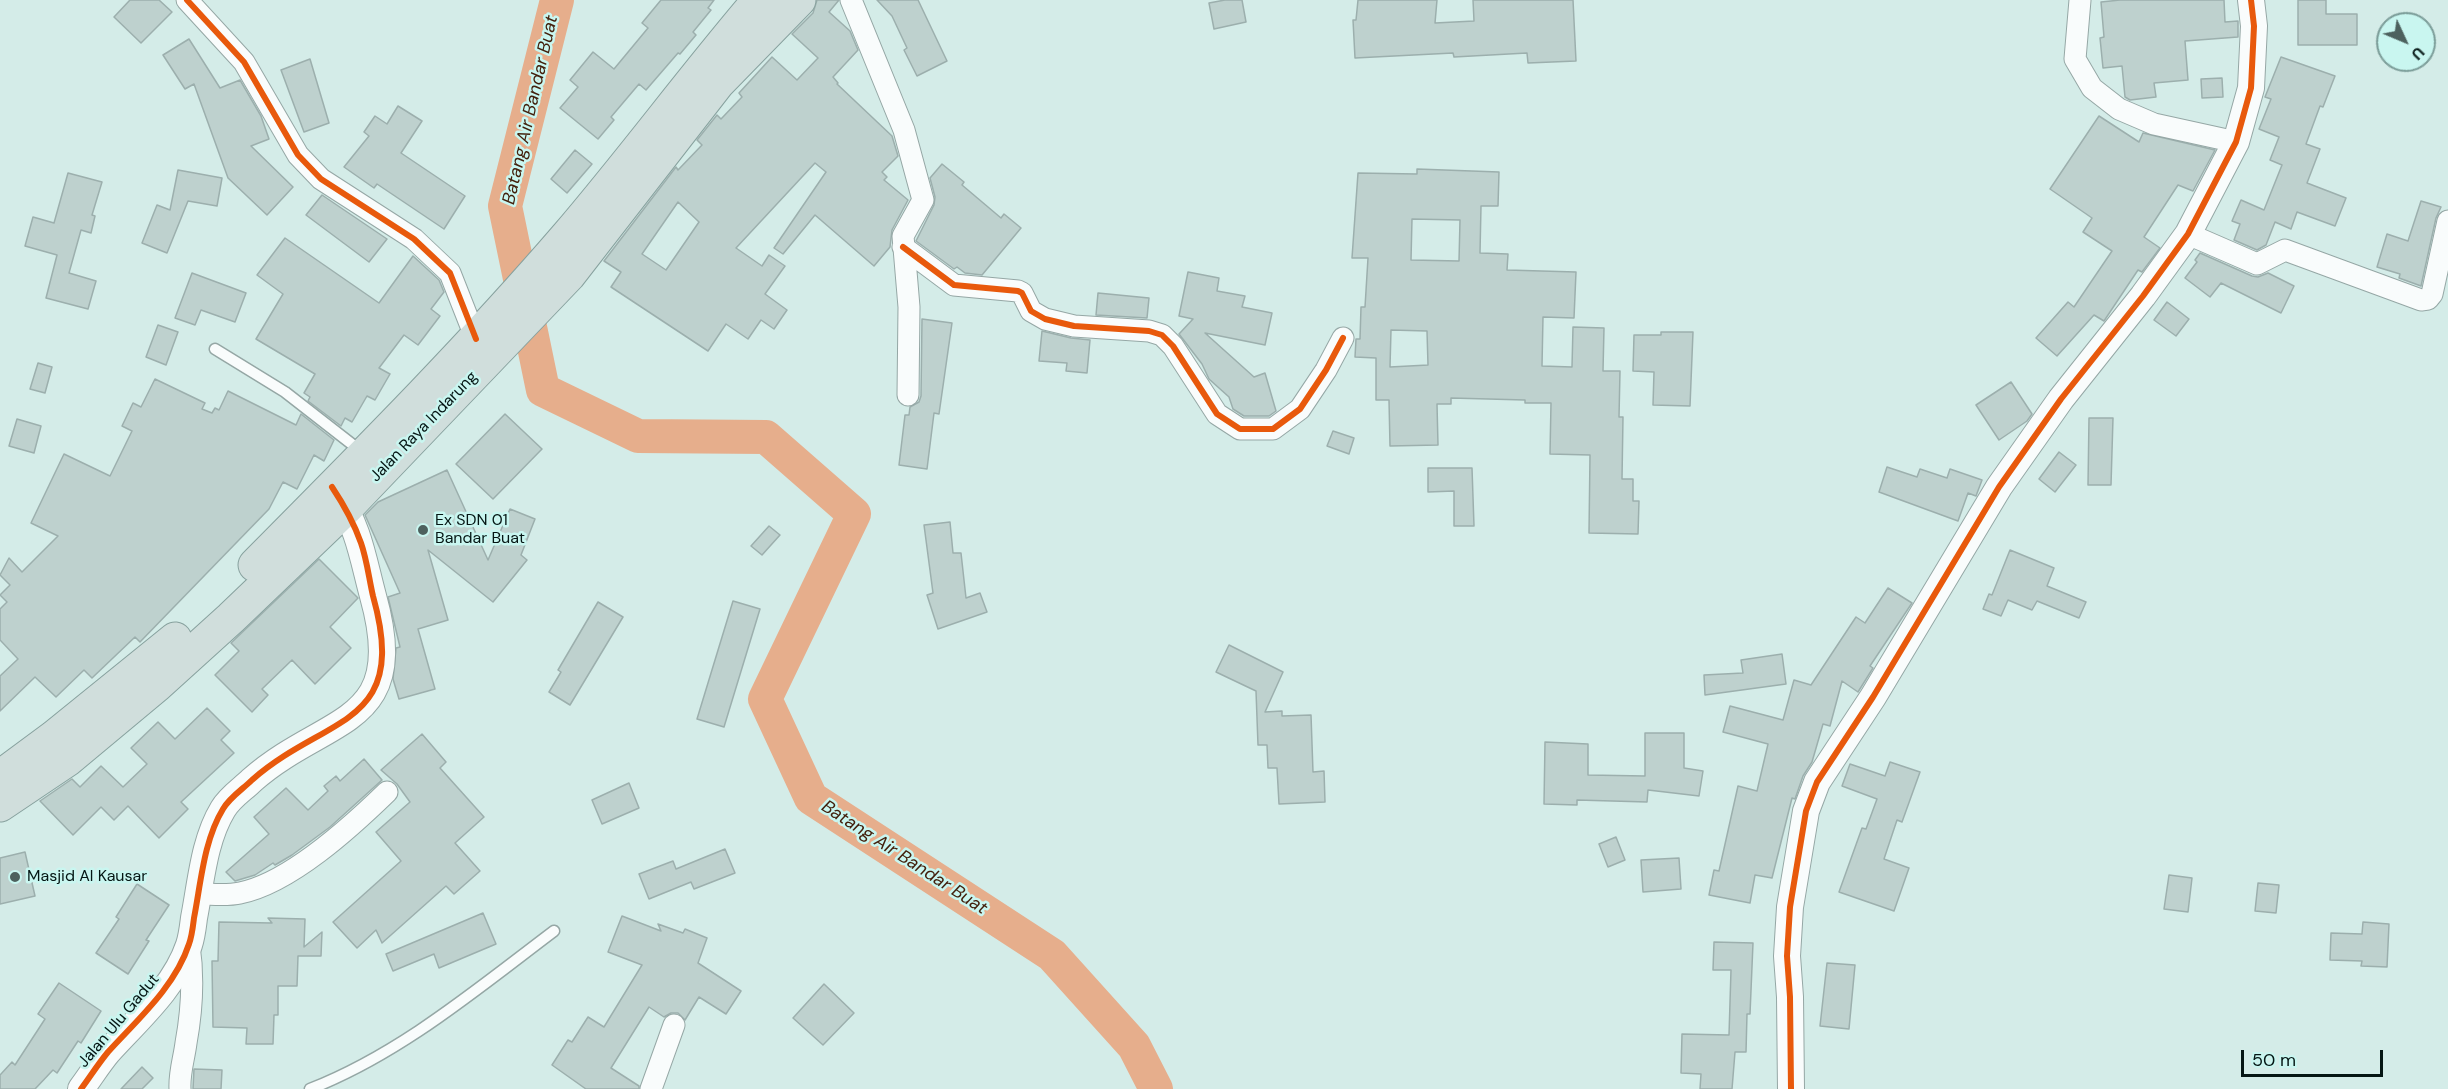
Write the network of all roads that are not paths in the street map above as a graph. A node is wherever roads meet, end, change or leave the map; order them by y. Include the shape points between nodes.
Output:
1 (187, 0) edge
2 (759, 0) edge
3 (799, 0) edge
4 (851, 0) edge
5 (2080, 0) edge
6 (2251, 0) edge
7 (2236, 142) junction
8 (2448, 221) edge
9 (2188, 234) junction
10 (903, 247) junction
11 (1343, 338) dead end
12 (486, 339) junction
13 (215, 349) dead end
14 (908, 395) dead end
15 (365, 454) junction
16 (339, 497) junction
17 (0, 777) edge
18 (387, 792) dead end
19 (0, 805) edge
20 (198, 894) junction
21 (554, 932) dead end
22 (189, 945) junction
23 (674, 1025) dead end
24 (81, 1089) edge
25 (180, 1089) edge
26 (310, 1089) edge
27 (651, 1089) edge
28 (1791, 1089) edge

1 - 12 street via 244,62 298,155 321,179 414,239 450,273
2 - 12 highway, Jalan Raya Indarung via 703,64
3 - 12 highway, Jalan Raya Indarung via 718,83 569,275
4 - 10 street via 904,130 922,200 906,227
5 - 7 street via 2075,59 2092,88 2119,109 2154,124
6 - 7 street via 2251,88
7 - 9 street
8 - 9 street via 2432,294 2421,300 2286,250 2258,264
9 - 28 street via 2061,399 1999,488 1817,782 1806,811 1790,907 1787,956
10 - 11 street via 954,285 1022,293 1031,311 1045,319 1074,326 1162,335 1216,414 1240,429 1273,429 1299,409
10 - 14 street via 909,307
12 - 15 highway, Jalan Raya Indarung
12 - 16 highway, Jalan Raya Indarung
13 - 15 lane via 285,392
15 - 16 highway, Jalan Raya Indarung
16 - 17 highway, Jalan Raya Indarung via 156,657
16 - 19 highway, Jalan Raya Indarung via 231,618 67,760
16 - 20 street, Jalan Ulu Gadut via 362,544 380,621 377,686 349,719 266,768 224,807 209,843
18 - 20 street via 354,824 282,877 240,894
20 - 22 street, Jalan Ulu Gadut
21 - 26 lane via 428,1025 340,1077
22 - 24 street, Jalan Ulu Gadut via 173,976
22 - 25 street via 192,1001
23 - 27 street

